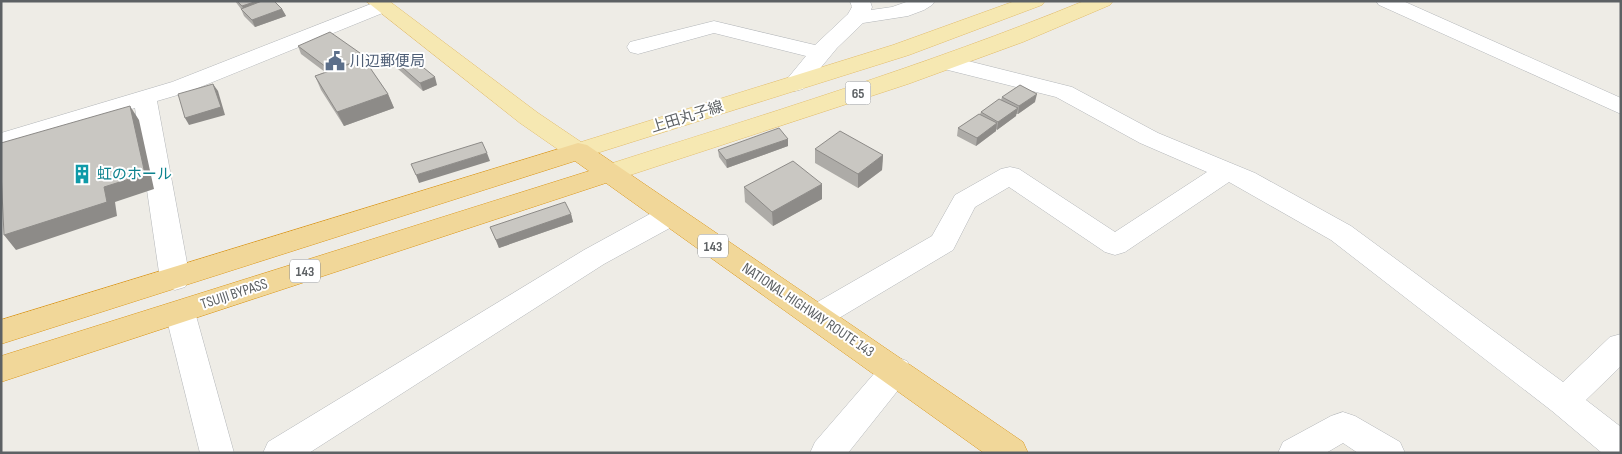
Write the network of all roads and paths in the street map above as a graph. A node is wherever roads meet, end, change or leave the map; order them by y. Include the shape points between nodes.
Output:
1 (925, 1) edge
2 (1035, 1) edge
3 (1103, 1) edge
4 (1386, 1) edge
5 (379, 4) edge
6 (860, 8) edge
7 (638, 47) dead end
8 (820, 53) junction
9 (948, 63) junction
10 (795, 84) junction
11 (145, 98) junction
12 (1621, 107) edge
13 (1, 141) edge
14 (578, 151) junction
15 (1227, 171) junction
16 (609, 173) junction
17 (669, 216) junction
18 (175, 278) junction
19 (180, 312) junction
20 (818, 316) junction
21 (1, 332) edge
22 (1621, 346) edge
23 (1, 368) edge
24 (896, 370) junction
25 (1564, 401) junction
26 (1621, 448) edge
27 (216, 453) edge
28 (280, 453) edge
29 (827, 453) edge
30 (1011, 453) edge
31 (1295, 453) edge
32 (1388, 453) edge

1 - 6 street via 890,16
2 - 10 main road, 上田丸子線 / 65
3 - 9 main road, 上田丸子線 / 65
4 - 12 street
5 - 11 street via 180,87
5 - 14 main road via 529,118
6 - 8 street
7 - 8 street via 714,27
8 - 10 street
9 - 15 street via 1064,92 1149,138
9 - 16 main road, 上田丸子線 / 65
10 - 14 main road, 上田丸子線 / 65
11 - 13 street
11 - 18 street
14 - 16 highway, NATIONAL HIGHWAY ROUTE 143 / 143
14 - 18 highway, 143
15 - 20 street via 1115,244 1010,175 964,201 943,242
15 - 25 street via 1341,233
16 - 17 highway, NATIONAL HIGHWAY ROUTE 143 / 143
16 - 19 highway, TSUIJI BYPASS / 143
17 - 20 highway, NATIONAL HIGHWAY ROUTE 143 / 143
17 - 28 street via 594,258
18 - 21 highway, 143
19 - 23 highway, TSUIJI BYPASS / 143
19 - 27 street
20 - 24 highway, NATIONAL HIGHWAY ROUTE 143 / 143
22 - 25 street
24 - 29 street
24 - 30 highway, NATIONAL HIGHWAY ROUTE 143 / 143
25 - 26 street
31 - 32 street via 1343,426

